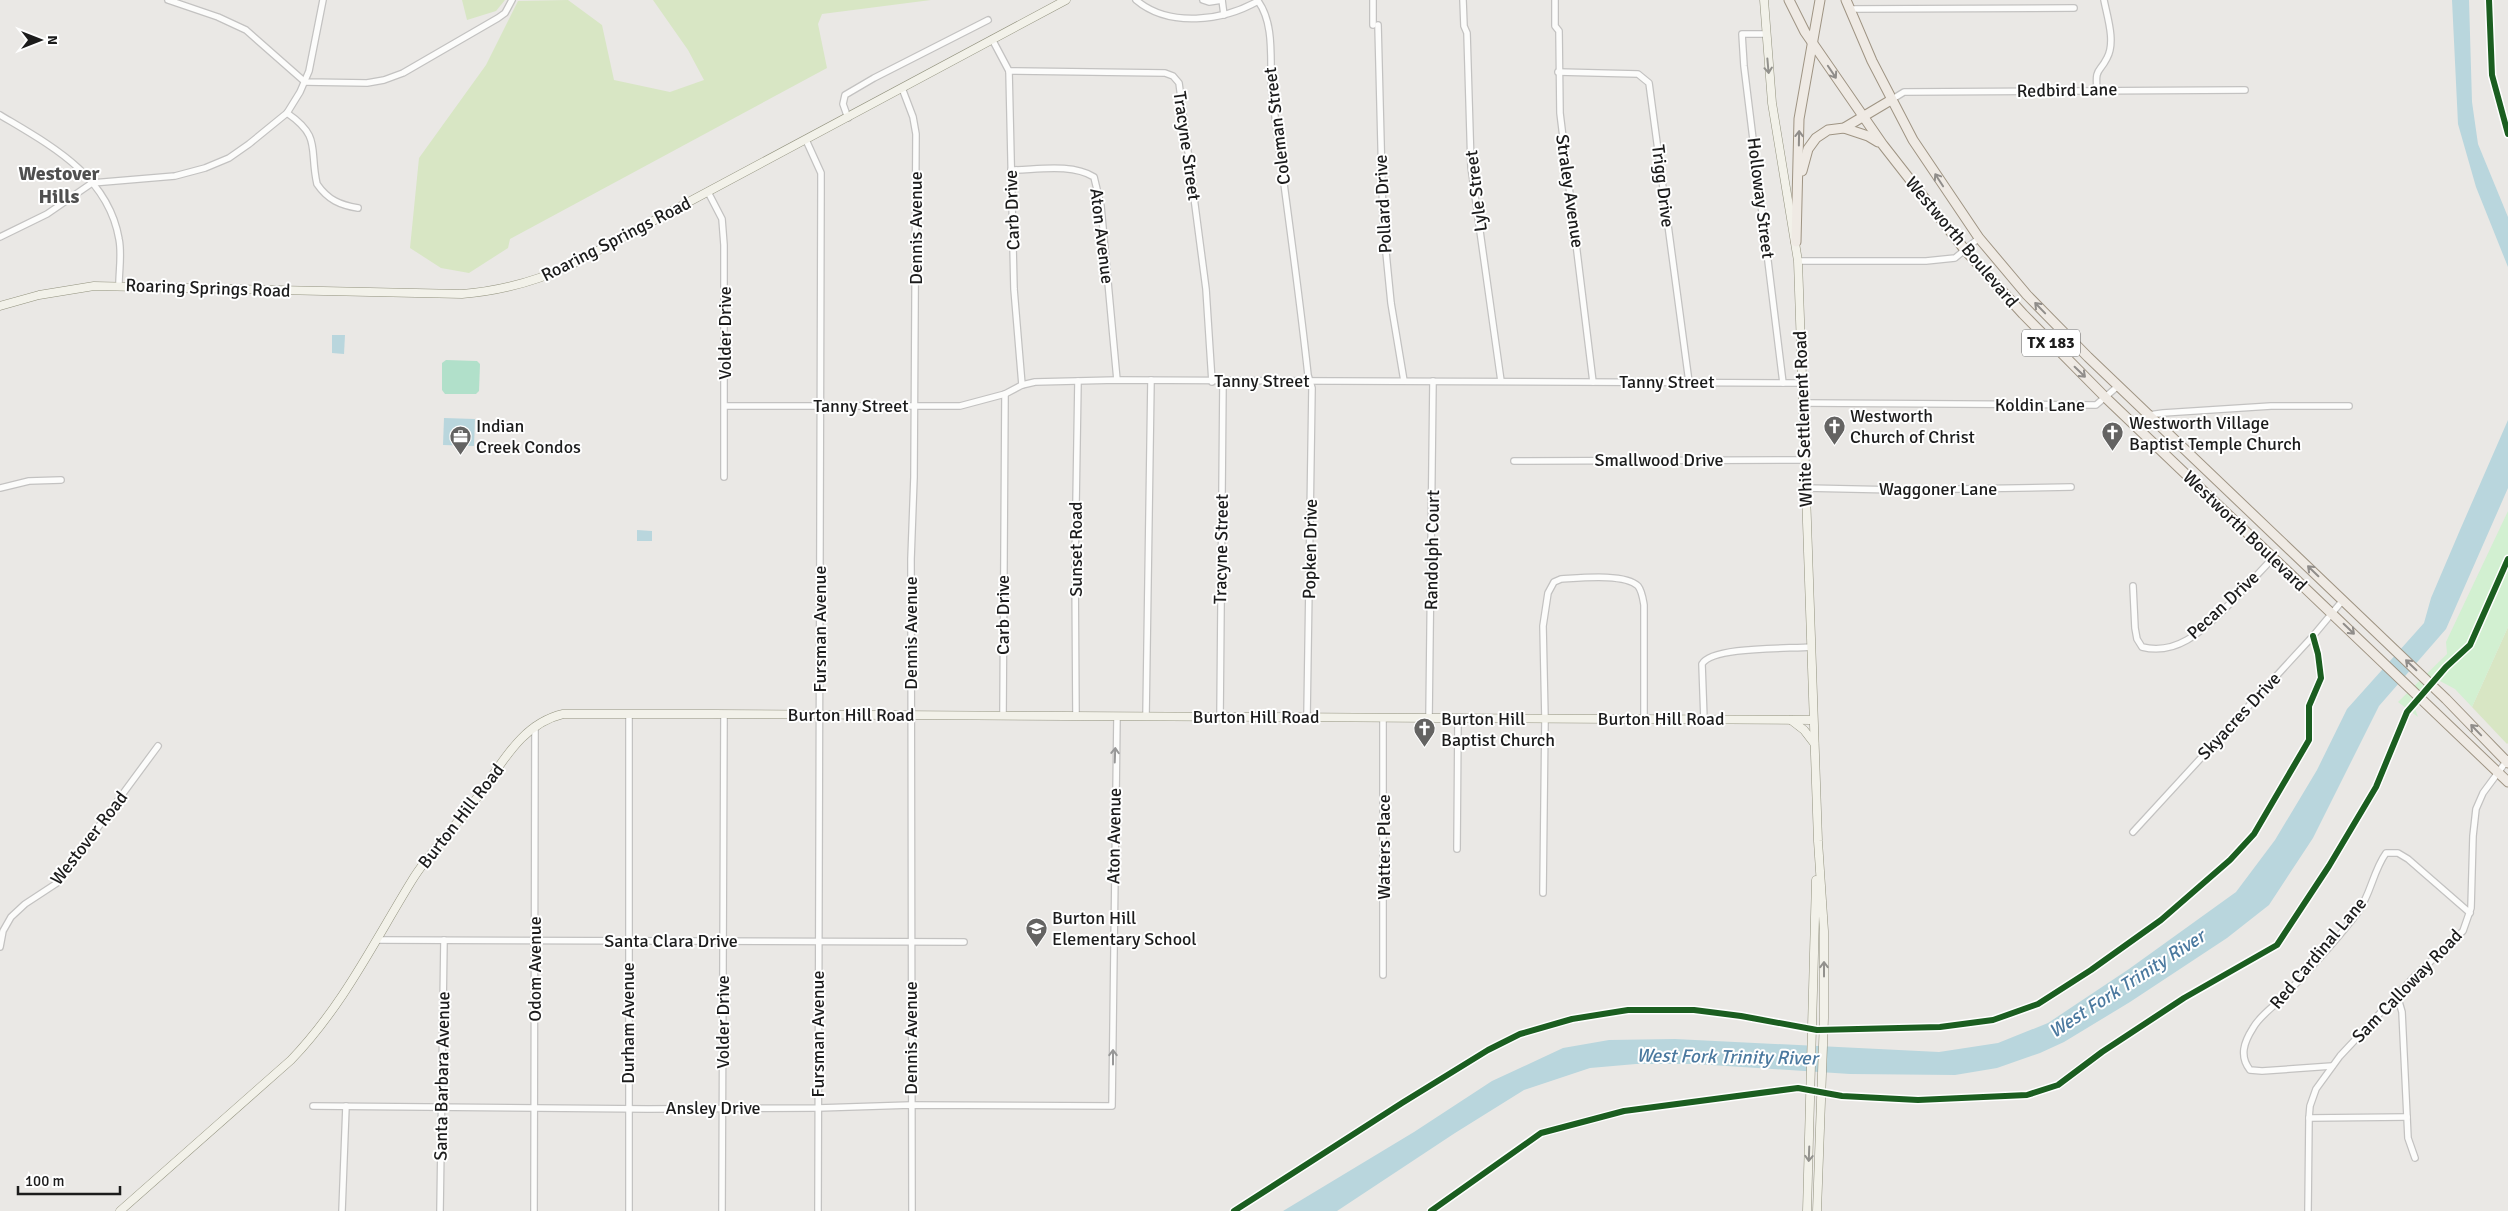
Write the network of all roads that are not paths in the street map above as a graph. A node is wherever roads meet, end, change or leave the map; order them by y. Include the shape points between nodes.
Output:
1 (168, 0) edge
2 (324, 0) edge
3 (512, 0) edge
4 (1066, 0) edge
5 (1136, 0) edge
6 (1203, 0) edge
7 (1222, 0) edge
8 (1373, 0) edge
9 (1464, 0) edge
10 (1554, 0) edge
11 (1764, 0) edge
12 (1789, 0) edge
13 (1820, 0) edge
14 (1846, 0) edge
15 (2104, 0) edge
16 (1259, 1) edge
17 (2074, 8) dead end
18 (1850, 9) junction
19 (1224, 15) junction
20 (988, 20) dead end
21 (1765, 34) junction
22 (992, 39) junction
23 (1813, 43) junction
24 (1008, 72) junction
25 (1558, 72) junction
26 (304, 82) junction
27 (902, 88) junction
28 (2097, 90) junction
29 (2245, 90) dead end
30 (1891, 100) junction
31 (287, 112) junction
32 (0, 115) edge
33 (848, 118) junction
34 (1863, 118) junction
35 (1844, 128) junction
36 (806, 140) junction
37 (1883, 146) junction
38 (1011, 170) junction
39 (92, 183) junction
40 (1798, 186) junction
41 (708, 192) junction
42 (358, 208) dead end
43 (0, 237) edge
44 (1979, 238) junction
45 (1796, 242) junction
46 (1965, 250) junction
47 (1798, 261) junction
48 (119, 285) junction
49 (0, 306) edge
50 (1116, 380) junction
51 (1151, 380) junction
52 (1310, 380) junction
53 (1078, 381) junction
54 (1404, 381) junction
55 (1433, 381) junction
56 (1501, 381) junction
57 (1212, 382) junction
58 (1223, 382) junction
59 (1593, 382) junction
60 (1689, 382) junction
61 (1783, 383) junction
62 (1803, 383) junction
63 (1022, 385) junction
64 (2118, 386) junction
65 (1005, 394) junction
66 (2106, 398) junction
67 (1804, 402) junction
68 (725, 406) junction
69 (820, 406) junction
70 (914, 406) junction
71 (2349, 406) dead end
72 (2149, 416) junction
73 (2137, 428) junction
74 (1804, 460) junction
75 (1514, 461) dead end
76 (724, 477) dead end
77 (61, 480) dead end
78 (2071, 487) dead end
79 (0, 488) edge
80 (1805, 488) junction
81 (2274, 558) junction
82 (2133, 586) dead end
83 (2343, 600) junction
84 (2332, 612) junction
85 (1811, 647) junction
86 (629, 714) junction
87 (724, 714) junction
88 (819, 714) junction
89 (912, 715) junction
90 (1003, 716) junction
91 (1076, 716) junction
92 (1146, 716) junction
93 (1116, 717) junction
94 (1220, 717) junction
95 (1307, 717) junction
96 (1383, 718) junction
97 (1429, 718) junction
98 (1458, 718) junction
99 (1545, 719) junction
100 (1644, 719) junction
101 (1704, 720) junction
102 (1791, 720) junction
103 (1813, 720) junction
104 (535, 726) junction
105 (1814, 743) junction
106 (158, 746) dead end
107 (2507, 761) edge
108 (2497, 772) junction
109 (2508, 782) edge
110 (2133, 832) dead end
111 (1818, 841) junction
112 (1457, 849) dead end
113 (1543, 893) dead end
114 (2470, 913) junction
115 (378, 940) junction
116 (444, 940) junction
117 (535, 941) junction
118 (627, 941) junction
119 (723, 941) junction
120 (819, 941) junction
121 (911, 942) junction
122 (964, 942) dead end
123 (0, 947) edge
124 (1383, 975) dead end
125 (2397, 995) junction
126 (2332, 1066) junction
127 (911, 1105) junction
128 (313, 1106) dead end
129 (346, 1106) junction
130 (1112, 1106) joint
131 (440, 1107) junction
132 (534, 1107) junction
133 (628, 1108) junction
134 (722, 1108) junction
135 (818, 1108) junction
136 (2407, 1117) junction
137 (2309, 1118) junction
138 (2415, 1158) dead end
139 (120, 1211) edge
140 (342, 1211) edge
141 (440, 1211) edge
142 (534, 1211) edge
143 (629, 1211) edge
144 (722, 1211) edge
145 (818, 1211) edge
146 (912, 1211) edge
147 (1807, 1211) edge
148 (1817, 1211) edge
149 (2308, 1211) edge

1 - 26 street via 218,16 246,30
2 - 26 street
3 - 26 street via 498,18 403,73 366,83
4 - 22 street, Roaring Springs Road
5 - 19 street, Coleman Street via 1154,11 1174,17
6 - 7 street
7 - 19 street
8 - 54 street, Pollard Drive via 1383,222 1391,303
9 - 56 street, Lyle Street via 1471,167
10 - 25 street, Straley Avenue via 1555,26 1559,30
11 - 21 street, White Settlement Road
12 - 23 main road, Westworth Boulevard / TX 183
13 - 23 main road
14 - 18 main road, Westworth Boulevard / TX 183
15 - 28 street via 2111,36 2108,57 2097,70
16 - 19 street, Coleman Street
16 - 52 street, Coleman Street via 1268,26 1270,71
17 - 18 street
18 - 30 main road, Westworth Boulevard / TX 183
20 - 33 street via 845,95 843,104
21 -> 45 street, White Settlement Road via 1772,103
21 - 61 street, Holloway Street via 1742,34
22 - 24 street, Carb Drive
22 - 27 street, Roaring Springs Road
23 -> 34 main road, Westworth Boulevard / TX 183
40 -> 23 main road via 1799,118
24 - 38 street, Carb Drive
24 - 57 street, Tracyne Street via 1165,73 1179,83 1206,288
25 - 59 street, Straley Avenue via 1560,113
25 - 60 street, Trigg Drive via 1638,74 1649,83
26 - 31 street
27 - 33 street, Roaring Springs Road
27 - 70 street, Dennis Avenue via 916,134
28 - 29 street, Redbird Lane
28 - 30 street, Redbird Lane via 1904,92
30 - 34 main road
44 -> 30 main road, Westworth Boulevard / TX 183 via 1913,140
31 - 39 street via 228,158 205,168 175,176
31 - 42 street via 309,133 317,184 322,192 340,205
32 - 39 street via 65,155
33 - 36 street, Roaring Springs Road
34 - 35 main road
34 - 37 main road, Westworth Boulevard / TX 183
35 - 37 main road via 1868,136
35 - 40 main road via 1828,130 1816,138 1808,149
36 - 41 street, Roaring Springs Road
36 - 69 street, Fursman Avenue via 821,173
37 - 46 main road, Westworth Boulevard / TX 183
38 - 50 street, Aton Avenue via 1064,169 1094,177 1100,206
38 - 63 street, Carb Drive via 1014,289
39 - 43 street via 47,214
39 - 48 street via 105,200 120,239
40 - 45 main road
41 - 48 street, Roaring Springs Road via 569,266 509,288 462,294
41 - 68 street, Volder Drive via 722,219
44 - 46 street
64 -> 44 main road, Westworth Boulevard / TX 183 via 2027,295
45 - 47 street, White Settlement Road
46 - 47 street via 1955,258 1926,261
46 -> 66 main road, Westworth Boulevard / TX 183
47 - 62 street, White Settlement Road
48 - 49 street, Roaring Springs Road via 66,289
50 - 51 street, Tanny Street
50 - 53 street, Tanny Street
51 - 57 street, Tanny Street
51 - 92 street
52 - 54 street, Tanny Street
52 - 58 street, Tanny Street
52 - 95 street, Popken Drive
53 - 63 street, Tanny Street
53 - 91 street, Sunset Road
54 - 55 street, Tanny Street
55 - 56 street, Tanny Street
55 - 97 street, Randolph Court
56 - 59 street, Tanny Street
57 - 58 street, Tanny Street
58 - 94 street, Tracyne Street
59 - 60 street, Tanny Street
60 - 61 street, Tanny Street
61 - 62 street, Tanny Street
62 - 67 street, White Settlement Road
63 - 65 street, Tanny Street
64 - 66 street, Koldin Lane
64 - 72 main road, Westworth Boulevard / TX 183
65 - 70 street, Tanny Street via 960,406
65 - 90 street, Carb Drive
66 - 67 street, Koldin Lane via 2096,405
66 - 73 main road, Westworth Boulevard / TX 183
67 - 74 street, White Settlement Road
68 - 69 street, Tanny Street
68 - 76 street, Volder Drive
69 - 70 street, Tanny Street
69 - 88 street, Fursman Avenue
70 - 89 street, Dennis Avenue
71 - 72 street via 2271,406
72 - 73 street
83 -> 72 main road, Westworth Boulevard / TX 183
73 - 81 main road, Westworth Boulevard / TX 183
74 - 75 street, Smallwood Drive
74 - 80 street, White Settlement Road
77 - 79 street via 29,481
78 - 80 street, Waggoner Lane
80 - 85 street, White Settlement Road
81 - 82 street, Pecan Drive via 2194,636 2156,650 2142,647 2137,639
81 - 84 main road, Westworth Boulevard / TX 183
83 - 84 street, Skyacres Drive
107 -> 83 main road, Westworth Boulevard / TX 183
84 -> 108 main road, Westworth Boulevard / TX 183
84 - 110 street, Skyacres Drive
85 - 101 street via 1715,654 1705,659 1702,664
85 - 103 street, White Settlement Road
86 - 87 street, Burton Hill Road
86 - 104 street, Burton Hill Road via 563,714
86 - 118 street, Durham Avenue
87 - 88 street, Burton Hill Road
87 - 119 street, Volder Drive
88 - 89 street, Burton Hill Road
88 - 120 street, Fursman Avenue
89 - 90 street, Burton Hill Road
89 - 121 street, Dennis Avenue
90 - 91 street, Burton Hill Road
91 - 93 street, Burton Hill Road
92 - 93 street, Burton Hill Road
92 - 94 street, Burton Hill Road
130 -> 93 street, Aton Avenue
94 - 95 street, Burton Hill Road
95 - 96 street, Burton Hill Road
96 - 97 street, Burton Hill Road
96 - 124 street, Watters Place
97 - 98 street, Burton Hill Road
98 - 99 street, Burton Hill Road
98 - 112 street
99 - 100 street, Burton Hill Road
99 - 100 street via 1543,626 1548,593 1554,582 1560,579 1620,579 1630,581 1640,589 1644,605
99 - 113 street
100 - 101 street, Burton Hill Road
101 - 102 street, Burton Hill Road
102 - 103 street, Burton Hill Road
102 - 105 street
103 - 105 street, White Settlement Road
104 - 115 street, Burton Hill Road via 513,748 441,840 411,881
104 - 117 street, Odom Avenue
105 - 111 street, White Settlement Road
106 - 123 street, Westover Road via 62,877 11,918 3,931
107 - 108 street, Sam Calloway Road
108 - 109 main road, TX 183
108 - 114 street, Sam Calloway Road via 2483,793 2474,819
111 -> 147 street, White Settlement Road
148 -> 111 street, White Settlement Road via 1824,1018 1824,930
114 - 125 street, Sam Calloway Road via 2463,931
114 - 126 street, Red Cardinal Lane via 2408,859 2398,853 2386,853 2359,910 2301,979 2254,1026 2243,1051 2243,1061 2250,1070
115 - 116 street, Santa Clara Drive
115 - 139 street, Burton Hill Road via 322,1026 291,1060
116 - 117 street, Santa Clara Drive
116 - 131 street, Santa Barbara Avenue
117 - 118 street, Santa Clara Drive
117 - 132 street, Odom Avenue
118 - 119 street, Santa Clara Drive
118 - 133 street, Durham Avenue
119 - 120 street, Santa Clara Drive
119 - 134 street, Volder Drive
120 - 121 street, Santa Clara Drive
120 - 135 street, Fursman Avenue
121 - 122 street, Santa Clara Drive
121 - 127 street, Dennis Avenue
125 - 126 street, Sam Calloway Road
125 - 136 street via 2402,1012
126 - 137 street, Sam Calloway Road via 2316,1089
127 - 130 street, Ansley Drive
127 - 135 street, Ansley Drive
127 - 146 street, Dennis Avenue
128 - 129 street, Ansley Drive
129 - 131 street, Ansley Drive
129 - 140 street
131 - 132 street, Ansley Drive
131 - 141 street, Santa Barbara Avenue
132 - 133 street, Ansley Drive
132 - 142 street, Odom Avenue
133 - 134 street, Ansley Drive
133 - 143 street, Durham Avenue
134 - 135 street, Ansley Drive
134 - 144 street, Volder Drive
135 - 145 street, Fursman Avenue
136 - 137 street
136 - 138 street via 2409,1147
137 - 149 street, Sam Calloway Road

